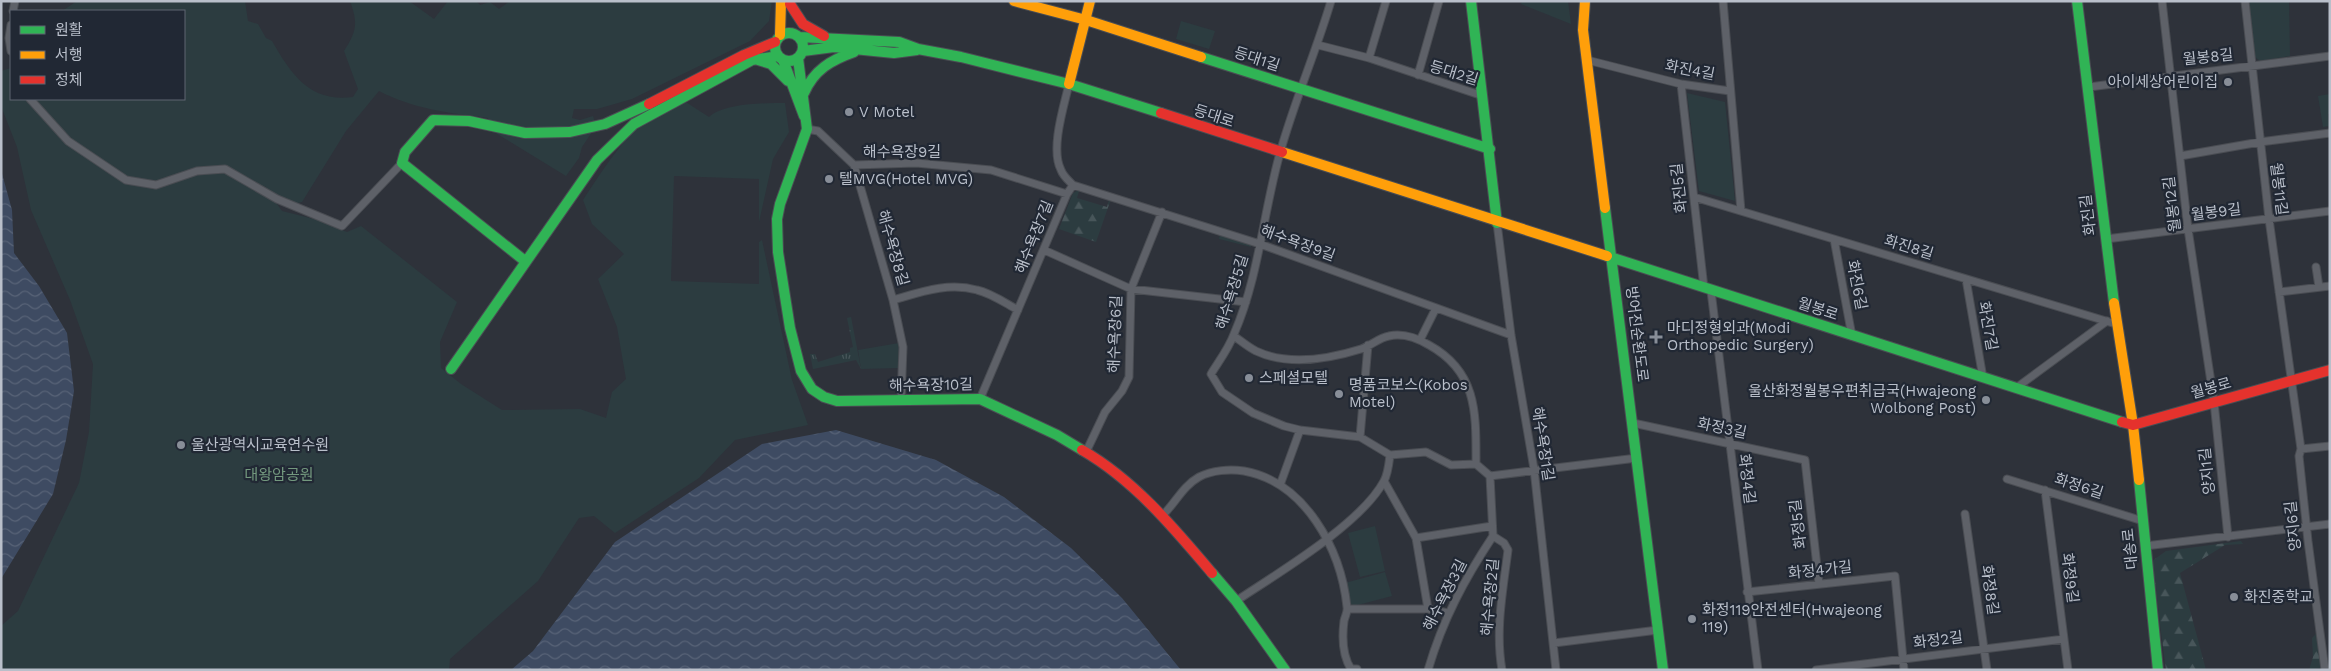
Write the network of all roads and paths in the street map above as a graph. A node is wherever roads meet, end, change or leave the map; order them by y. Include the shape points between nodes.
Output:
1 (1014, 1) edge
2 (1090, 1) edge
3 (1331, 1) edge
4 (1386, 1) edge
5 (1440, 1) edge
6 (1471, 1) edge
7 (1585, 1) edge
8 (1723, 1) edge
9 (2077, 1) edge
10 (2162, 1) edge
11 (2244, 1) edge
12 (787, 2) edge
13 (1086, 20) junction
14 (10, 32) edge
15 (796, 35) junction
16 (826, 37) junction
17 (778, 38) junction
18 (10, 44) edge
19 (1318, 45) junction
20 (862, 50) junction
21 (918, 50) junction
22 (800, 55) junction
23 (2330, 56) edge
24 (781, 58) junction
25 (1369, 58) junction
26 (752, 60) junction
27 (1587, 60) junction
28 (2252, 66) junction
29 (2171, 74) junction
30 (1418, 76) junction
31 (1069, 84) junction
32 (1681, 84) junction
33 (2088, 87) junction
34 (1302, 89) junction
35 (1730, 91) junction
36 (799, 92) junction
37 (1483, 96) junction
38 (31, 100) edge
39 (807, 129) junction
40 (2330, 133) edge
41 (2260, 142) junction
42 (1490, 149) junction
43 (1280, 153) junction
44 (2180, 156) junction
45 (402, 163) junction
46 (854, 166) junction
47 (1073, 186) junction
48 (1067, 194) junction
49 (1694, 197) junction
50 (2330, 210) edge
51 (1162, 212) junction
52 (1741, 212) junction
53 (2269, 219) junction
54 (1497, 223) junction
55 (2188, 229) junction
56 (1834, 239) junction
57 (2106, 239) junction
58 (1260, 244) junction
59 (1044, 250) junction
60 (1612, 259) junction
61 (525, 261) junction
62 (2316, 267) dead end
63 (1966, 279) junction
64 (2330, 286) edge
65 (2319, 287) junction
66 (1131, 289) junction
67 (1707, 289) junction
68 (2279, 292) junction
69 (893, 300) junction
70 (1246, 302) junction
71 (1436, 308) junction
72 (1018, 310) junction
73 (2112, 323) junction
74 (1511, 335) junction
75 (1234, 336) junction
76 (1852, 336) junction
77 (1420, 340) junction
78 (1368, 345) junction
79 (451, 369) dead end
80 (2330, 370) edge
81 (1983, 378) junction
82 (2293, 380) junction
83 (2016, 388) junction
84 (980, 399) junction
85 (901, 400) junction
86 (2214, 402) junction
87 (1633, 423) junction
88 (2133, 426) junction
89 (1300, 430) junction
90 (1360, 437) junction
91 (1729, 443) junction
92 (2330, 446) edge
93 (2301, 449) junction
94 (1086, 452) junction
95 (1390, 455) junction
96 (1637, 458) junction
97 (1805, 460) joint
98 (1476, 464) junction
99 (1534, 470) junction
100 (1490, 476) junction
101 (2007, 479) dead end
102 (1384, 481) junction
103 (1280, 485) junction
104 (2045, 490) junction
105 (1965, 514) dead end
106 (1162, 515) junction
107 (2143, 521) junction
108 (2330, 524) edge
109 (1492, 526) junction
110 (2306, 527) junction
111 (1493, 536) junction
112 (2228, 536) junction
113 (1416, 538) junction
114 (1327, 539) junction
115 (2145, 546) junction
116 (1819, 584) junction
117 (1748, 592) junction
118 (1236, 601) junction
119 (1428, 608) junction
120 (1348, 609) junction
121 (1448, 613) junction
122 (1658, 630) junction
123 (2064, 639) junction
124 (1554, 643) junction
125 (1984, 648) junction
126 (1902, 659) junction
127 (1356, 669) edge
128 (1285, 670) edge
129 (1364, 670) edge
130 (1428, 670) edge
131 (1502, 670) edge
132 (1556, 670) edge
133 (1663, 670) edge
134 (1758, 670) edge
135 (1816, 670) edge
136 (1904, 670) edge
137 (1987, 670) edge
138 (2068, 670) edge
139 (2158, 670) edge
140 (2325, 670) edge

1 - 13 street, 등대1길
2 - 13 street
3 - 19 street
4 - 25 street
5 - 30 street, 등대2길
6 - 37 street
7 - 27 street, 방어진순환도로 via 1583,30
8 - 35 street, 화진4길
9 - 33 street, 화진길
10 - 29 street, 월봉12길
11 - 28 street, 월봉11길
12 - 15 street
12 - 16 street via 806,28
12 - 17 street
13 - 31 street
13 - 34 street, 등대1길
14 - 18 street
15 - 16 street
15 - 17 street via 787,33
15 - 22 street via 803,44
16 - 21 street via 899,42
17 - 24 street via 774,48
17 - 45 street via 604,124 570,132 526,133 469,121 433,120 406,152
19 - 25 street, 등대2길
19 - 34 street
20 - 21 street via 894,53
20 - 22 street via 834,47
20 - 36 street via 826,64
21 - 31 street, 등대로 via 961,57
22 - 24 street via 789,61
22 - 36 street via 797,66
23 - 28 street, 월봉8길
24 - 26 street
24 - 36 street
25 - 30 street, 등대2길
26 - 36 street via 772,64
26 - 61 street via 634,124 597,160
27 - 32 street, 화진4길
27 - 60 street, 방어진순환도로
28 - 29 street, 월봉8길
28 - 41 street, 월봉11길
29 - 33 street, 월봉8길
29 - 44 street, 월봉12길
30 - 37 street, 등대2길
31 - 43 street, 등대로
31 - 47 street via 1059,126 1058,155 1060,170
32 - 35 street, 화진4길
32 - 49 street, 화진5길
33 - 57 street, 화진길
34 - 42 street, 등대1길
34 - 43 street, 해수욕장5길
35 - 52 street
36 - 39 street, 해수욕장10길 via 807,109
37 - 42 street
38 - 45 street via 68,141 126,180 156,185 197,171 225,169 277,199 342,226
39 - 46 street, 해수욕장8길 via 818,131
39 - 85 street, 해수욕장10길 via 781,198 776,225 777,252 798,365 804,380 825,399
40 - 41 street
41 - 44 street
41 - 53 street, 월봉11길
42 - 54 street
43 - 54 street, 등대로
43 - 58 street, 해수욕장5길
44 - 55 street, 월봉12길
45 - 61 street
46 - 48 street, 해수욕장9길 via 916,163 991,170
46 - 69 street, 해수욕장8길
47 - 48 street, 해수욕장7길
47 - 51 street, 해수욕장9길
48 - 59 street, 해수욕장7길
49 - 52 street, 화진8길
49 - 67 street, 화진5길
50 - 53 street, 월봉9길
51 - 58 street, 해수욕장9길
51 - 66 street, 해수욕장6길
52 - 56 street, 화진8길
53 - 55 street, 월봉9길
53 - 68 street, 월봉11길
54 - 60 street, 등대로
54 - 74 street, 해수욕장1길
55 - 57 street, 월봉9길
55 - 86 street, 월봉12길
56 - 63 street, 화진8길
56 - 76 street, 화진6길
57 - 73 street, 화진길
58 - 70 street, 해수욕장5길
58 - 71 street, 해수욕장9길
59 - 66 street
59 - 72 street, 해수욕장7길
60 - 67 street, 월봉로
60 - 87 street, 방어진순환도로
61 - 79 street
62 - 65 street
63 - 73 street, 화진8길
63 - 81 street, 화진7길
64 - 65 street
65 - 68 street
66 - 70 street
66 - 94 street, 해수욕장6길 via 1130,377 1105,412
67 - 76 street, 월봉로
67 - 91 street, 화정4길
68 - 82 street, 월봉11길
69 - 72 street via 934,288 955,286 978,290
69 - 85 street, 해수욕장8길 via 903,347
70 - 75 street, 해수욕장5길
71 - 74 street, 해수욕장9길
71 - 77 street
72 - 84 street, 해수욕장7길
73 - 83 street
73 - 88 street, 화진길
74 - 99 street, 해수욕장1길
75 - 78 street via 1256,351 1288,359 1327,358
75 - 89 street, 해수욕장5길 via 1212,374 1222,392 1253,413
76 - 81 street, 월봉로
77 - 78 street via 1390,336
77 - 98 street via 1445,354 1460,371 1468,387 1474,403
78 - 90 street
80 - 82 street, 월봉로
81 - 83 street, 월봉로
82 - 86 street, 월봉로
82 - 93 street, 양지6길
83 - 88 street, 월봉로
84 - 85 street, 해수욕장10길
84 - 94 street, 해수욕장10길
86 - 88 street, 월봉로
86 - 112 street, 양지1길
87 - 91 street, 화정3길
87 - 96 street, 방어진순환도로
88 - 107 street, 대송로
89 - 90 street, 해수욕장5길
89 - 103 street
90 - 95 street, 해수욕장5길
91 - 97 street, 화정3길
91 - 117 street, 화정4길
92 - 93 street
93 - 110 street, 양지6길
94 - 106 street, 해수욕장10길
95 - 98 street via 1426,452 1451,465
95 - 102 street
96 - 99 street
96 - 122 street, 방어진순환도로
97 - 116 street, 화정5길
98 - 100 street
99 - 100 street
99 - 124 street, 해수욕장1길
100 - 109 street, 해수욕장2길
101 - 104 street, 화정6길
102 - 113 street
102 - 114 street via 1364,506
103 - 106 street via 1255,473 1218,471 1188,484
103 - 114 street via 1293,493 1309,511
104 - 107 street, 화정6길
104 - 123 street, 화정9길
105 - 125 street, 화정8길
106 - 118 street, 해수욕장10길
107 - 115 street, 대송로
108 - 110 street
109 - 111 street, 해수욕장2길
109 - 113 street
110 - 112 street
110 - 140 street, 양지6길
111 - 121 street, 해수욕장3길 via 1464,580
111 - 131 street, 해수욕장2길 via 1508,550 1500,617
112 - 115 street
113 - 119 street
114 - 118 street
114 - 120 street
115 - 139 street, 대송로
116 - 117 street, 화정4가길
116 - 126 street, 화정4가길 via 1895,576
117 - 134 street, 화정4길
118 - 128 street, 해수욕장10길
119 - 120 street
119 - 121 street
120 - 127 street via 1344,619 1344,653 1351,669
121 - 130 street, 해수욕장3길
122 - 124 street
122 - 133 street, 방어진순환도로
123 - 125 street, 화정2길
123 - 138 street, 화정9길
124 - 132 street, 해수욕장1길
125 - 126 street, 화정2길
125 - 137 street, 화정8길
126 - 135 street, 화정2길
126 - 136 street
127 - 129 street

